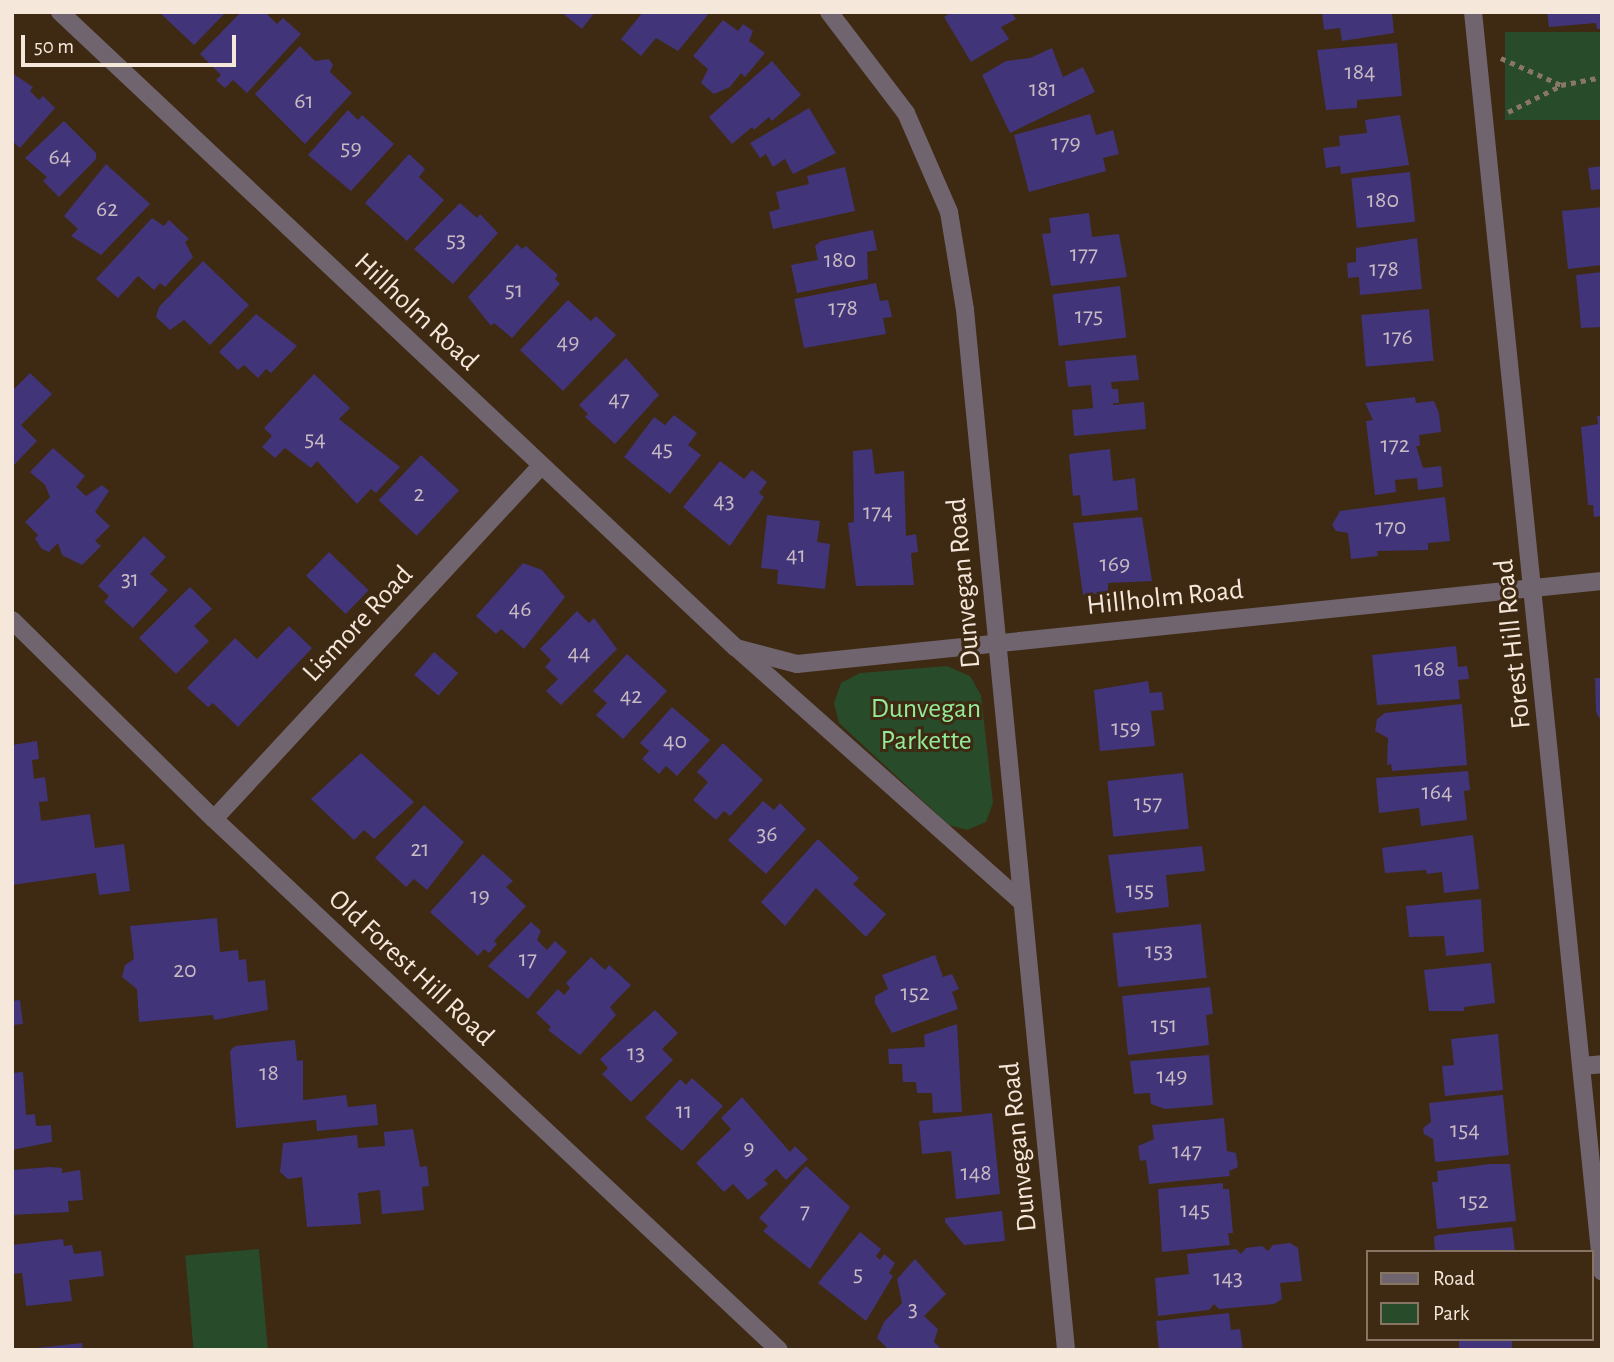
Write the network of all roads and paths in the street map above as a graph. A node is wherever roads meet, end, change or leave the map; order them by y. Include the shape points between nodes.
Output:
1 (60, 12) edge
2 (829, 12) edge
3 (1474, 12) edge
4 (1479, 54) junction
5 (1602, 77) edge
6 (1561, 85) junction
7 (1508, 112) dead end
8 (541, 466) junction
9 (1602, 581) edge
10 (1533, 588) junction
11 (12, 620) edge
12 (996, 642) junction
13 (736, 648) junction
14 (214, 819) junction
15 (1021, 901) junction
16 (1602, 1064) edge
17 (1581, 1066) junction
18 (1602, 1271) edge
19 (779, 1350) edge
20 (1066, 1350) edge

1 - 8 street, Hillholm Road
2 - 12 street, Dunvegan Road via 906,113 949,212 965,310
3 - 4 street, Forest Hill Road
4 - 6 path via 1501,58
4 - 10 street, Forest Hill Road
5 - 6 path
6 - 7 path
8 - 13 street, Hillholm Road
8 - 14 street, Lismore Road
9 - 10 street, Hillholm Road
10 - 12 street, Hillholm Road
10 - 17 street, Forest Hill Road
11 - 14 street, Old Forest Hill Road
12 - 13 street, Hillholm Road via 797,664
12 - 15 street, Dunvegan Road
13 - 15 street, Hillholm Road
14 - 19 street, Old Forest Hill Road
15 - 20 street, Dunvegan Road
16 - 17 street
17 - 18 street, Forest Hill Road

